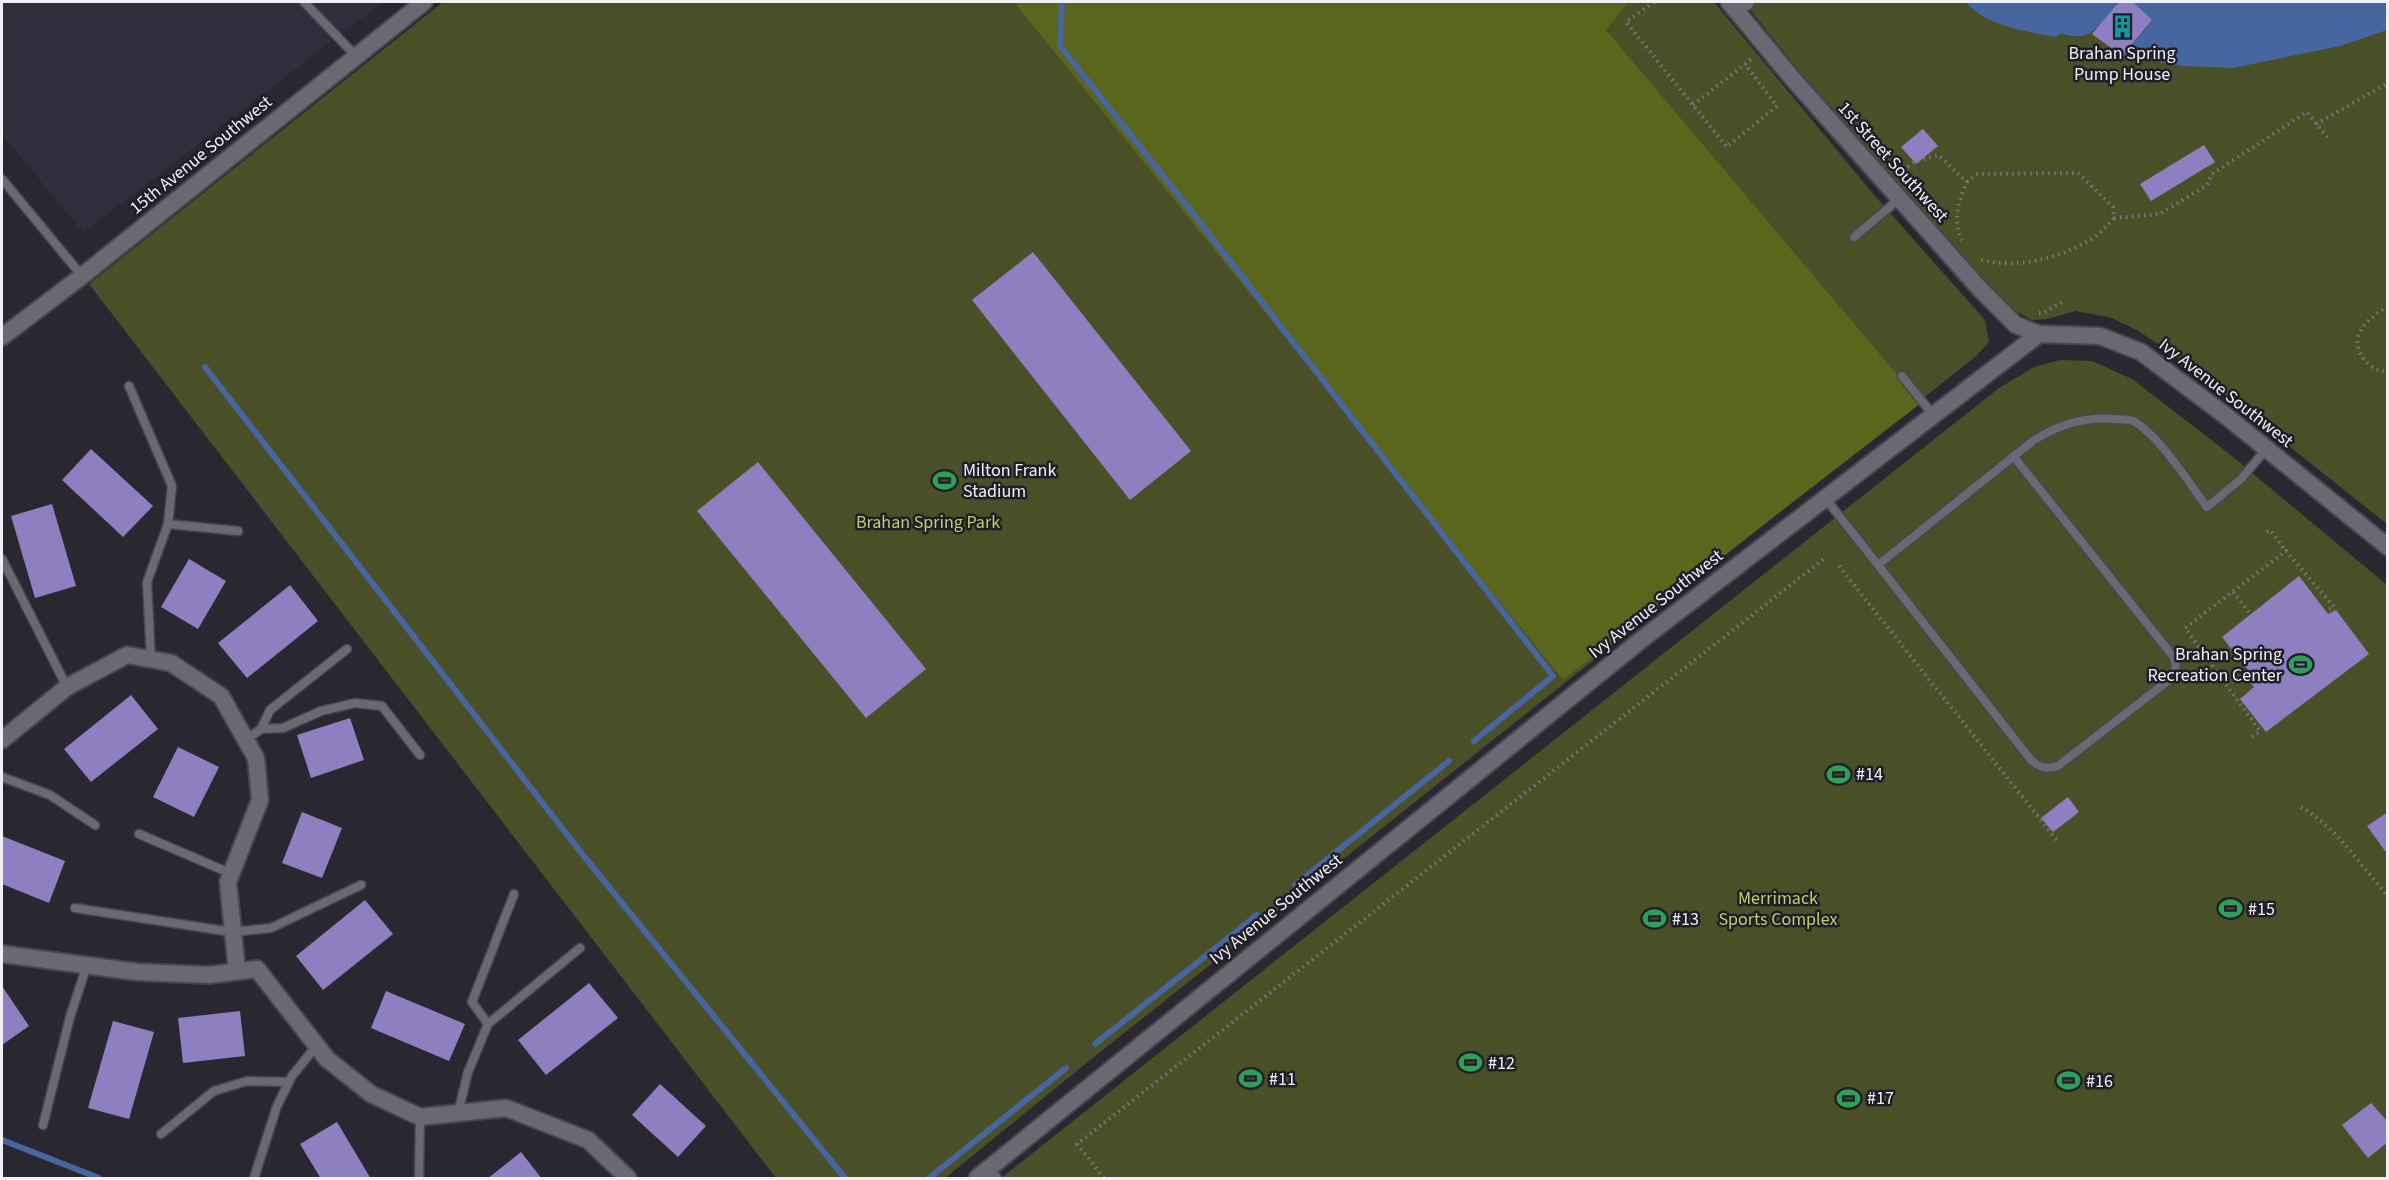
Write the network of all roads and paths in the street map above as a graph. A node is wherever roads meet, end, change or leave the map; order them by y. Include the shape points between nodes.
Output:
1 (304, 2) edge
2 (424, 2) edge
3 (1654, 2) edge
4 (1737, 4) edge
5 (1766, 47) junction
6 (356, 56) junction
7 (1745, 64) junction
8 (2388, 83) edge
9 (1693, 105) junction
10 (2316, 124) junction
11 (2328, 138) dead end
12 (2, 178) edge
13 (1967, 182) junction
14 (1885, 183) junction
15 (1899, 199) junction
16 (2114, 218) junction
17 (1854, 237) dead end
18 (1965, 246) dead end
19 (1973, 253) dead end
20 (82, 276) junction
21 (2388, 306) edge
22 (2039, 334) junction
23 (2, 337) edge
24 (2388, 371) edge
25 (1902, 376) dead end
26 (129, 386) dead end
27 (1933, 415) junction
28 (2266, 448) junction
29 (2014, 457) junction
30 (1825, 498) junction
31 (168, 524) junction
32 (238, 531) dead end
33 (2267, 532) dead end
34 (2388, 547) edge
35 (2286, 552) junction
36 (1825, 558) dead end
37 (2, 559) edge
38 (1878, 565) junction
39 (1839, 566) dead end
40 (2233, 592) junction
41 (2326, 611) dead end
42 (2251, 615) dead end
43 (346, 649) dead end
44 (151, 659) junction
45 (67, 687) junction
46 (261, 729) junction
47 (2252, 737) dead end
48 (247, 739) junction
49 (2, 740) edge
50 (420, 755) dead end
51 (2, 777) edge
52 (2301, 807) dead end
53 (95, 825) dead end
54 (139, 834) dead end
55 (2059, 843) dead end
56 (232, 874) junction
57 (361, 885) dead end
58 (514, 894) dead end
59 (2388, 896) edge
60 (75, 908) dead end
61 (232, 932) junction
62 (580, 948) dead end
63 (2, 954) edge
64 (87, 965) junction
65 (237, 971) junction
66 (488, 1024) junction
67 (316, 1046) junction
68 (289, 1082) junction
69 (458, 1113) junction
70 (420, 1117) junction
71 (43, 1125) dead end
72 (161, 1134) dead end
73 (988, 1175) edge
74 (254, 1179) edge
75 (419, 1179) edge
76 (628, 1179) edge
77 (1104, 1179) edge

1 - 6 lane
2 - 6 street, 15th Avenue Southwest
3 - 9 path via 1626,22
4 - 5 street, 1st Street Southwest
5 - 7 path
5 - 14 street, 1st Street Southwest
6 - 20 street, 15th Avenue Southwest
7 - 9 path
7 - 9 path via 1777,106 1727,147
8 - 10 path
10 - 11 path
10 - 16 path via 2307,112 2212,174 2207,185 2160,214
12 - 20 lane
13 - 14 path via 1938,155 1914,162
13 - 16 path via 1977,174 2078,173 2114,207
13 - 18 path via 1958,201 1959,235
14 - 15 street, 1st Street Southwest
15 - 17 lane
15 - 22 street, 1st Street Southwest via 2016,325
16 - 19 path via 2095,237 2062,254 1999,263 1980,260
20 - 23 street, 15th Avenue Southwest
21 - 24 path via 2373,316 2359,334 2357,349 2367,363
22 - 27 street, Ivy Avenue Southwest
22 - 28 street, Ivy Avenue Southwest via 2100,336 2141,352
25 - 27 lane
26 - 31 lane via 172,486
27 - 30 street, Ivy Avenue Southwest
28 - 29 lane via 2241,479 2207,507 2150,433 2133,421 2106,418 2055,427
28 - 34 street, Ivy Avenue Southwest
29 - 38 lane
29 - 38 lane via 2176,660 2176,670 2169,680 2058,766 2039,767
30 - 38 lane
30 - 73 street, Ivy Avenue Southwest via 1497,755
31 - 32 lane
31 - 44 lane via 147,582
33 - 35 path via 2270,530
35 - 40 path
35 - 41 path via 2334,607
36 - 77 path via 1077,1144
37 - 45 lane
39 - 55 path
40 - 42 path
40 - 47 path via 2186,628 2260,731
43 - 46 lane via 270,710
44 - 45 street via 127,655
44 - 48 street via 171,663 221,696
45 - 49 street
46 - 48 lane
46 - 50 lane via 283,728 321,711 355,703 382,706
48 - 56 street via 256,758 260,800
51 - 53 lane via 50,795
52 - 59 path via 2339,836
54 - 56 lane
56 - 61 street via 228,882
57 - 61 lane via 271,928
58 - 66 lane via 472,1002
60 - 61 lane
61 - 65 street
62 - 66 lane
63 - 64 street
64 - 65 street via 209,975
64 - 71 lane via 69,1017
65 - 67 street via 257,969
66 - 69 lane via 468,1072
67 - 68 lane
67 - 70 street via 371,1094
68 - 72 lane via 247,1081 214,1091
68 - 74 lane via 277,1106
69 - 70 street
69 - 76 street via 506,1108 588,1140
70 - 75 lane

